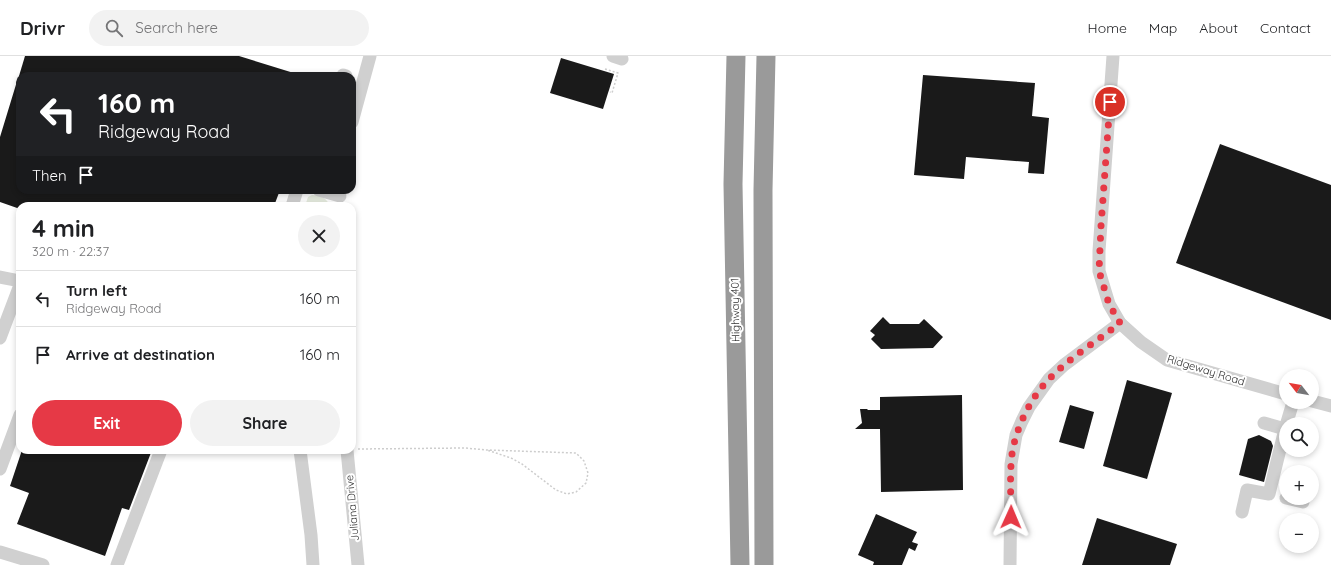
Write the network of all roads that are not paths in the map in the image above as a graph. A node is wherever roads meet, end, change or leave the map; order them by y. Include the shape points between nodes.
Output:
1 (370, 56) edge
2 (736, 56) edge
3 (766, 56) edge
4 (1114, 56) edge
5 (356, 72) edge
6 (0, 277) edge
7 (16, 280) edge
8 (16, 296) edge
9 (1120, 323) junction
10 (0, 338) edge
11 (1279, 392) edge
12 (1319, 403) edge
13 (1331, 406) edge
14 (1264, 424) dead end
15 (16, 426) edge
16 (1279, 427) edge
17 (1279, 450) edge
18 (159, 454) edge
19 (301, 454) edge
20 (347, 454) edge
21 (0, 469) edge
22 (1269, 494) junction
23 (1279, 496) edge
24 (1242, 512) dead end
25 (0, 552) edge
26 (42, 565) edge
27 (117, 565) edge
28 (313, 565) edge
29 (358, 565) edge
30 (740, 565) edge
31 (764, 565) edge
32 (1010, 565) edge

1 - 5 street
2 - 30 highway, Highway 401 via 733,184
3 - 31 highway via 763,190
4 - 9 street, Ridgeway Road via 1099,271 1109,304
6 - 7 street
8 - 10 street
9 - 11 street, Ridgeway Road via 1167,360
9 - 32 street via 1064,365 1049,379 1028,407 1016,435 1011,464
12 - 13 street
14 - 16 street
15 - 21 street
17 - 22 street
18 - 27 street
19 - 28 street
20 - 29 street, Juliana Drive
22 - 23 street
22 - 24 street via 1247,490
25 - 26 street

